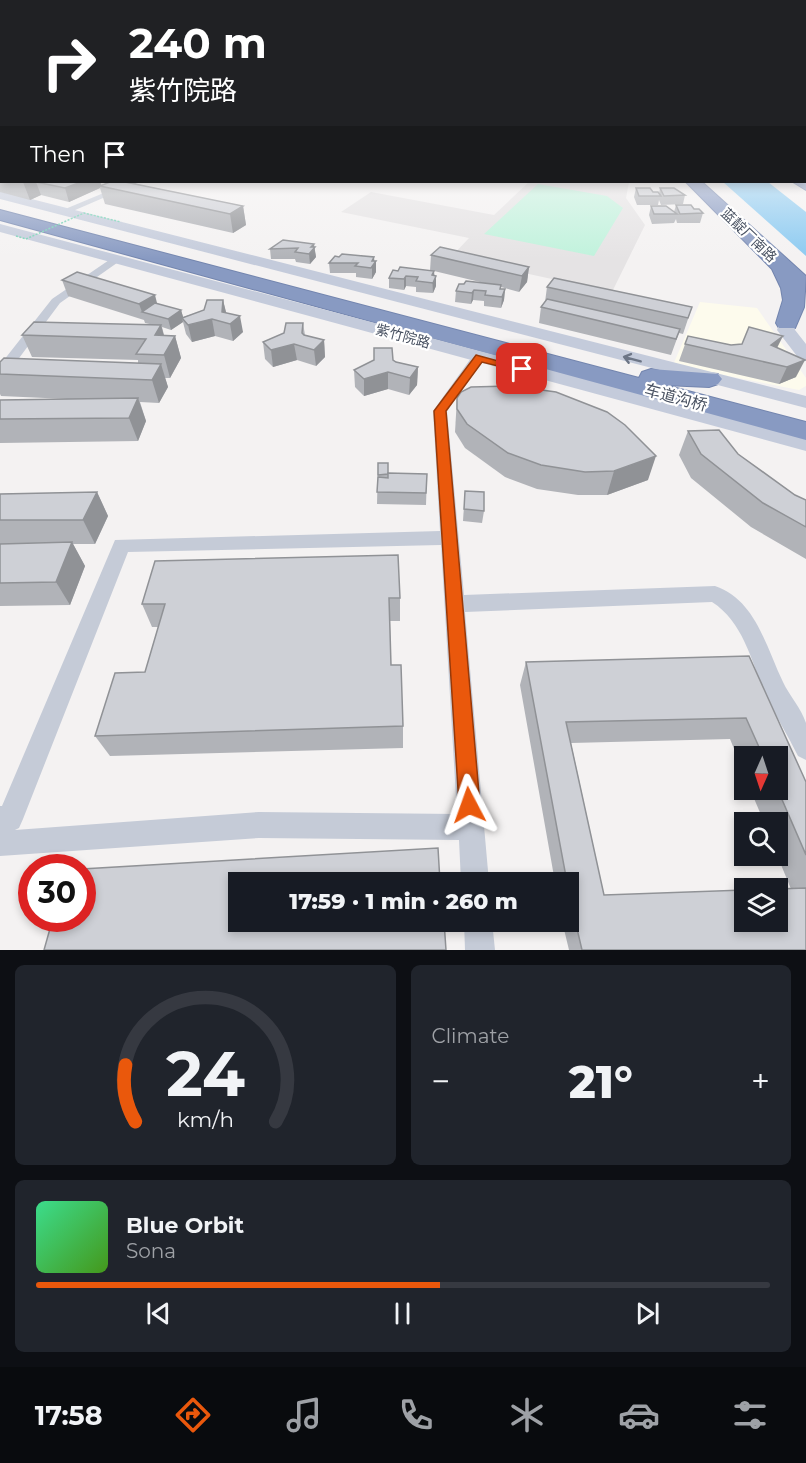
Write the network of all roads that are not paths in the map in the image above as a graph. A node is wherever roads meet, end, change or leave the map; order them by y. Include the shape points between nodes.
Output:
1 (134, 183) edge
2 (684, 183) edge
3 (694, 183) edge
4 (0, 195) edge
5 (714, 202) junction
6 (0, 206) edge
7 (0, 215) edge
8 (65, 222) junction
9 (0, 227) edge
10 (119, 258) junction
11 (781, 266) junction
12 (806, 286) edge
13 (796, 325) edge
14 (806, 349) edge
15 (806, 356) edge
16 (479, 357) junction
17 (545, 367) junction
18 (0, 374) edge
19 (651, 377) junction
20 (709, 379) junction
21 (806, 402) edge
22 (806, 416) edge
23 (806, 431) edge
24 (806, 444) edge
25 (450, 538) junction
26 (455, 604) junction
27 (806, 748) edge
28 (471, 827) junction
29 (3, 833) edge
30 (474, 872) edge
31 (479, 932) edge
32 (480, 950) edge

1 - 8 street
2 - 5 highway
3 - 5 highway, 蓝靛厂南路
4 - 8 street, 紫竹院路
5 - 11 highway, 蓝靛厂南路
6 - 19 highway, 紫竹院路
7 - 8 highway, 紫竹院路
8 - 9 highway
8 - 17 highway, 紫竹院路 via 424,327
20 -> 8 street, 紫竹院路
9 - 10 street, 紫竹院路
10 - 16 street, 紫竹院路
10 - 18 street via 56,301
11 - 12 highway, 蓝靛厂南路
11 - 13 highway via 795,297
13 - 14 street via 795,335
13 - 15 street via 786,330
16 - 17 street, 紫竹院路
16 - 25 street via 440,411
17 - 23 highway, 车道沟桥
17 - 24 street, 紫竹院路
19 - 20 highway
19 - 22 highway, 车道沟桥
20 - 21 street, 紫竹院路
25 - 26 street
25 - 29 street via 122,545
26 - 27 street via 715,594 730,601 758,647 775,690
26 - 28 street
28 - 29 street via 259,825
28 - 30 street
31 - 32 street

